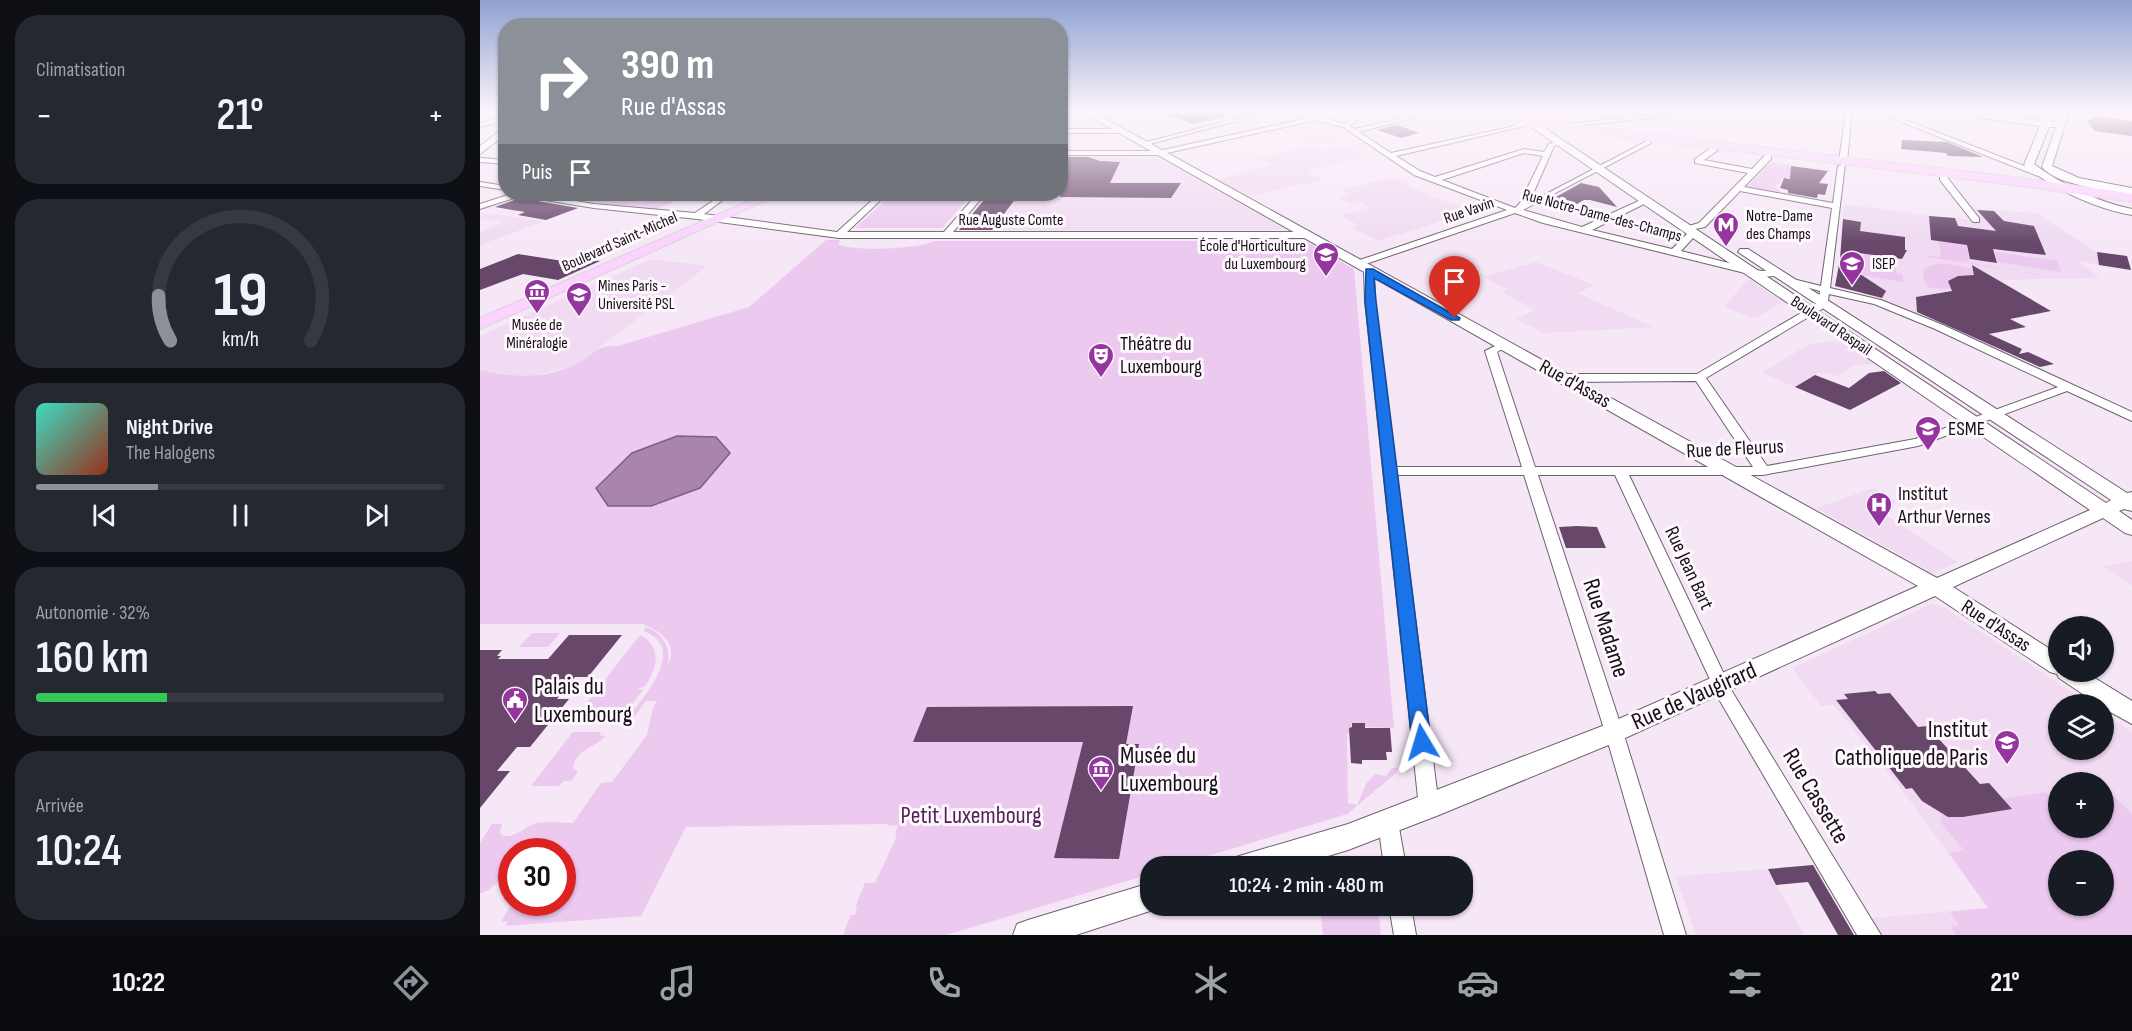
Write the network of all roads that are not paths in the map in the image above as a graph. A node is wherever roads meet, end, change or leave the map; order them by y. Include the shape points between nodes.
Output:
1 (1163, 156) edge
2 (1392, 156) edge
3 (1510, 156) edge
4 (1546, 156) edge
5 (1586, 156) edge
6 (1625, 156) edge
7 (1706, 156) edge
8 (1757, 156) edge
9 (1776, 156) edge
10 (1844, 156) edge
11 (1991, 156) edge
12 (2033, 156) edge
13 (2051, 156) edge
14 (1768, 157) junction
15 (480, 160) edge
16 (498, 161) edge
17 (1843, 164) junction
18 (1604, 167) junction
19 (1753, 172) junction
20 (2046, 177) junction
21 (1943, 178) junction
22 (2066, 178) junction
23 (1435, 180) junction
24 (2022, 182) junction
25 (480, 184) edge
26 (2132, 184) edge
27 (498, 187) edge
28 (1738, 188) junction
29 (2076, 191) junction
30 (2132, 191) edge
31 (2132, 198) edge
32 (1645, 200) junction
33 (498, 201) edge
34 (564, 201) edge
35 (717, 201) edge
36 (758, 201) edge
37 (875, 201) edge
38 (975, 201) edge
39 (1836, 206) junction
40 (480, 207) edge
41 (1517, 211) junction
42 (2131, 215) edge
43 (697, 216) junction
44 (717, 219) junction
45 (1976, 220) dead end
46 (1584, 230) junction
47 (1696, 230) junction
48 (839, 235) junction
49 (946, 235) junction
50 (1306, 236) junction
51 (1674, 253) junction
52 (1363, 268) junction
53 (1751, 272) junction
54 (1775, 273) junction
55 (1819, 302) junction
56 (480, 324) edge
57 (1503, 345) junction
58 (1699, 377) junction
59 (1563, 378) junction
60 (2068, 387) junction
61 (1992, 415) junction
62 (2132, 417) edge
63 (1974, 423) junction
64 (1392, 471) junction
65 (1529, 471) junction
66 (1620, 471) junction
67 (1733, 471) junction
68 (1763, 471) junction
69 (2130, 502) edge
70 (2105, 511) junction
71 (2132, 529) edge
72 (1935, 586) junction
73 (2048, 659) edge
74 (2082, 682) edge
75 (1720, 683) junction
76 (2132, 714) edge
77 (1614, 732) junction
78 (1429, 807) junction
79 (1388, 822) junction
80 (1283, 856) edge
81 (1393, 856) edge
82 (1140, 900) edge
83 (1402, 916) edge
84 (1046, 933) edge
85 (1405, 935) edge
86 (1675, 935) edge
87 (1870, 935) edge

1 - 50 main road, Rue d'Assas
2 - 23 street, Rue Notre-Dame-des-Champs
3 - 23 street
4 - 41 street
5 - 18 main road, Boulevard Raspail
6 - 18 street, Rue Vavin
7 - 19 street via 1698,161
8 - 14 main road
9 - 17 main road
10 - 17 street
11 - 20 street
12 - 20 main road via 2029,165
13 - 22 main road via 2047,167
14 - 17 main road
14 - 19 street
15 - 16 street
17 - 21 main road
17 - 24 main road
17 - 39 street
18 - 32 main road, Boulevard Raspail
18 - 41 street, Rue Vavin
18 - 47 main road, Boulevard Raspail
19 - 28 street
20 - 22 main road
20 - 24 main road
20 - 29 main road
21 - 29 main road
21 - 45 street
22 - 26 main road via 2083,176
22 - 30 main road
23 - 41 street, Rue Notre-Dame-des-Champs
24 - 29 main road
25 - 27 street
28 - 39 street
28 - 47 street
29 - 31 main road
29 - 42 main road
32 - 46 street
32 - 47 main road, Boulevard Raspail
33 - 40 street
34 - 43 street, Rue Auguste Comte
35 - 43 street
36 - 44 main road, Boulevard Saint-Michel
37 - 48 street
38 - 49 street
39 - 55 street
41 - 46 street, Rue Notre-Dame-des-Champs
41 - 52 street, Rue Vavin
43 - 44 street, Rue Auguste Comte
44 - 48 street, Rue Auguste Comte
44 - 56 main road, Boulevard Saint-Michel
46 - 51 street, Rue Notre-Dame-des-Champs
47 - 51 street
47 - 53 main road, Boulevard Raspail
47 - 54 main road, Boulevard Raspail
48 - 49 street, Rue Auguste Comte
49 - 50 street, Rue Auguste Comte
50 - 52 main road, Rue d'Assas
51 - 53 street, Rue Notre-Dame-des-Champs
52 - 57 main road, Rue d'Assas
52 - 64 street
53 - 54 street, Rue Notre-Dame-des-Champs
53 - 55 main road, Boulevard Raspail
54 - 55 main road, Boulevard Raspail
55 - 58 street
55 - 60 street via 1877,302
55 - 61 main road, Boulevard Raspail
55 - 63 main road, Boulevard Raspail
57 - 59 main road, Rue d'Assas
57 - 65 street, Rue Madame via 1491,351
58 - 59 street
58 - 68 street
59 - 67 main road, Rue d'Assas
60 - 61 street, Rue de Fleurus
60 - 62 street
61 - 63 street, Rue de Fleurus
61 - 69 main road, Boulevard Raspail
63 - 68 street, Rue de Fleurus via 1918,442
63 - 70 main road, Boulevard Raspail
64 - 65 street, Rue de Fleurus
64 - 78 street
65 - 66 street, Rue de Fleurus
65 - 77 street, Rue Madame
66 - 67 street, Rue de Fleurus
66 - 75 street, Rue Jean Bart
67 - 68 street, Rue de Fleurus
67 - 72 main road, Rue d'Assas
69 - 70 main road, Rue de Vaugirard
70 - 71 main road, Boulevard Raspail
70 - 72 main road, Rue de Vaugirard
72 - 73 main road, Rue d'Assas
72 - 75 main road, Rue de Vaugirard
74 - 76 main road
75 - 77 main road, Rue de Vaugirard
75 - 87 street, Rue Cassette
77 - 78 main road, Rue de Vaugirard
77 - 86 street, Rue Madame
78 - 79 main road, Rue de Vaugirard
79 - 80 main road, Rue de Vaugirard
79 - 81 street
82 - 84 main road
83 - 85 street

